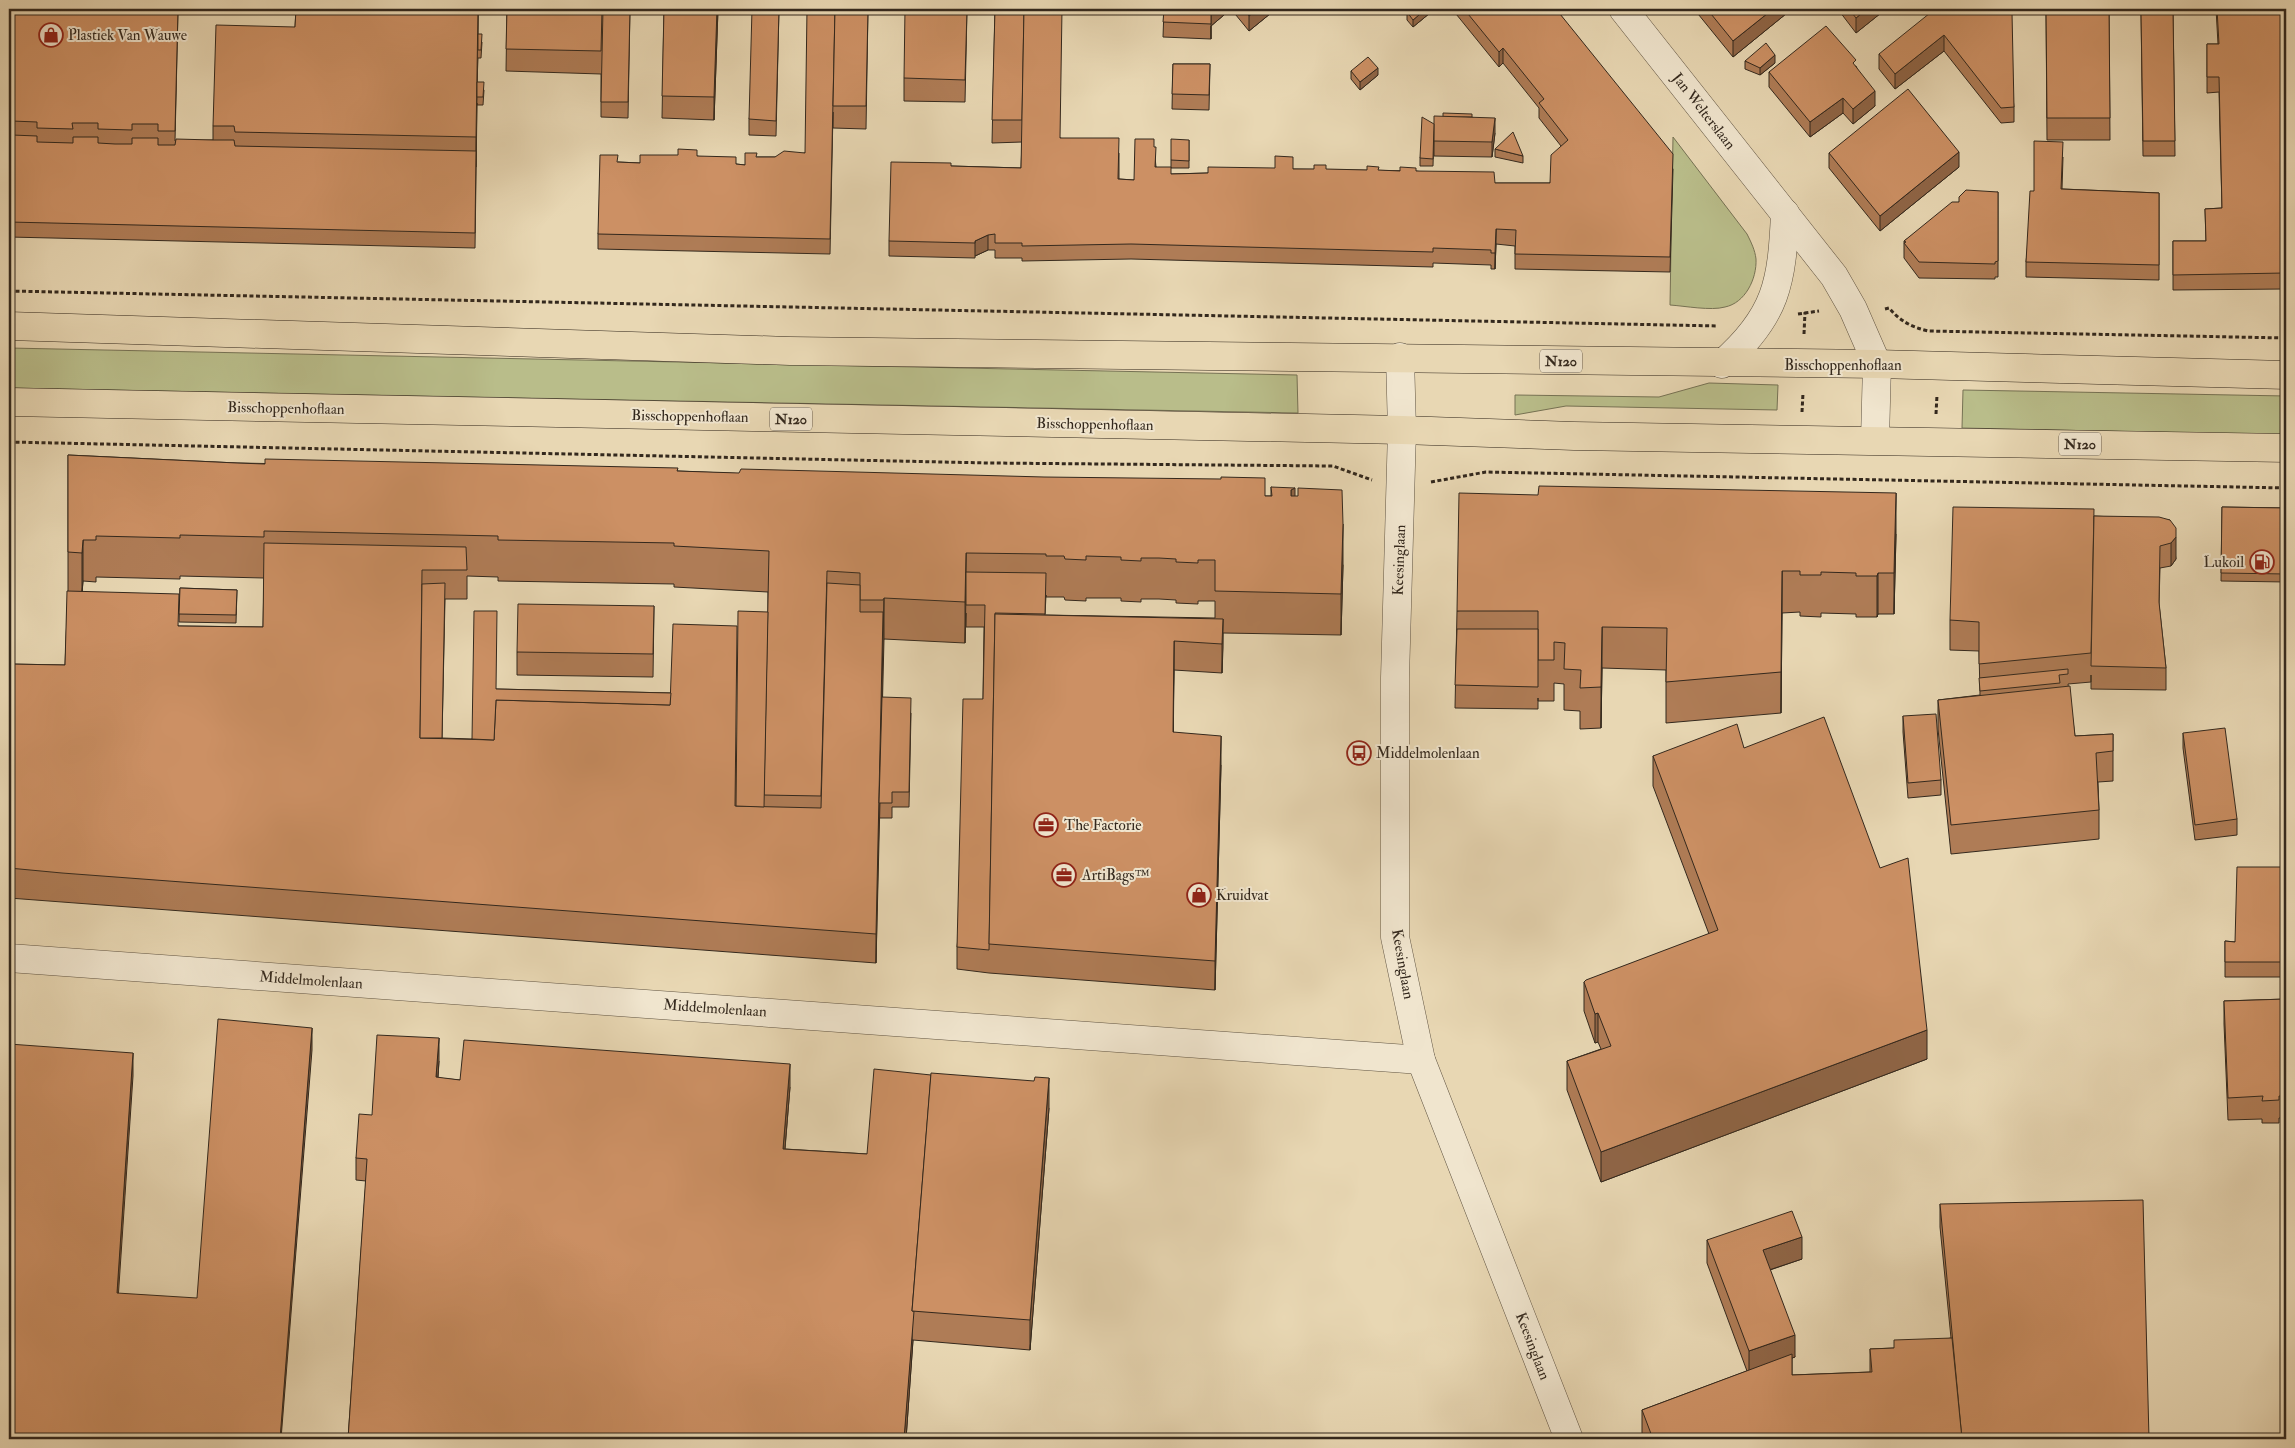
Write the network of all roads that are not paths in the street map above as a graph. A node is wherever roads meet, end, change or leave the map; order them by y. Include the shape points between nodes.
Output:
1 (1623, 9) edge
2 (1785, 213) junction
3 (9, 326) edge
4 (1400, 358) junction
5 (1722, 364) junction
6 (1877, 364) junction
7 (2286, 375) edge
8 (9, 402) edge
9 (1402, 430) junction
10 (1874, 440) junction
11 (2286, 448) edge
12 (9, 958) edge
13 (1422, 1060) junction
14 (1569, 1439) edge

1 - 2 street, Jan Welterslaan
2 - 5 street via 1781,273 1770,306 1750,336
2 - 6 street, Jan Welterslaan via 1834,276 1853,309
3 - 4 main road, Bisschoppenhoflaan / N120 via 790,351
4 - 5 main road, Bisschoppenhoflaan / N120
4 - 9 street
5 - 6 main road, Bisschoppenhoflaan / N120
6 - 7 main road, Bisschoppenhoflaan / N120
6 - 10 street, Jan Welterslaan
8 - 9 main road, Bisschoppenhoflaan / N120
9 - 10 main road, Bisschoppenhoflaan / N120
9 - 13 street, Keesinglaan via 1396,678 1395,937
10 - 11 main road, Bisschoppenhoflaan / N120
12 - 13 street, Middelmolenlaan
13 - 14 street, Keesinglaan

